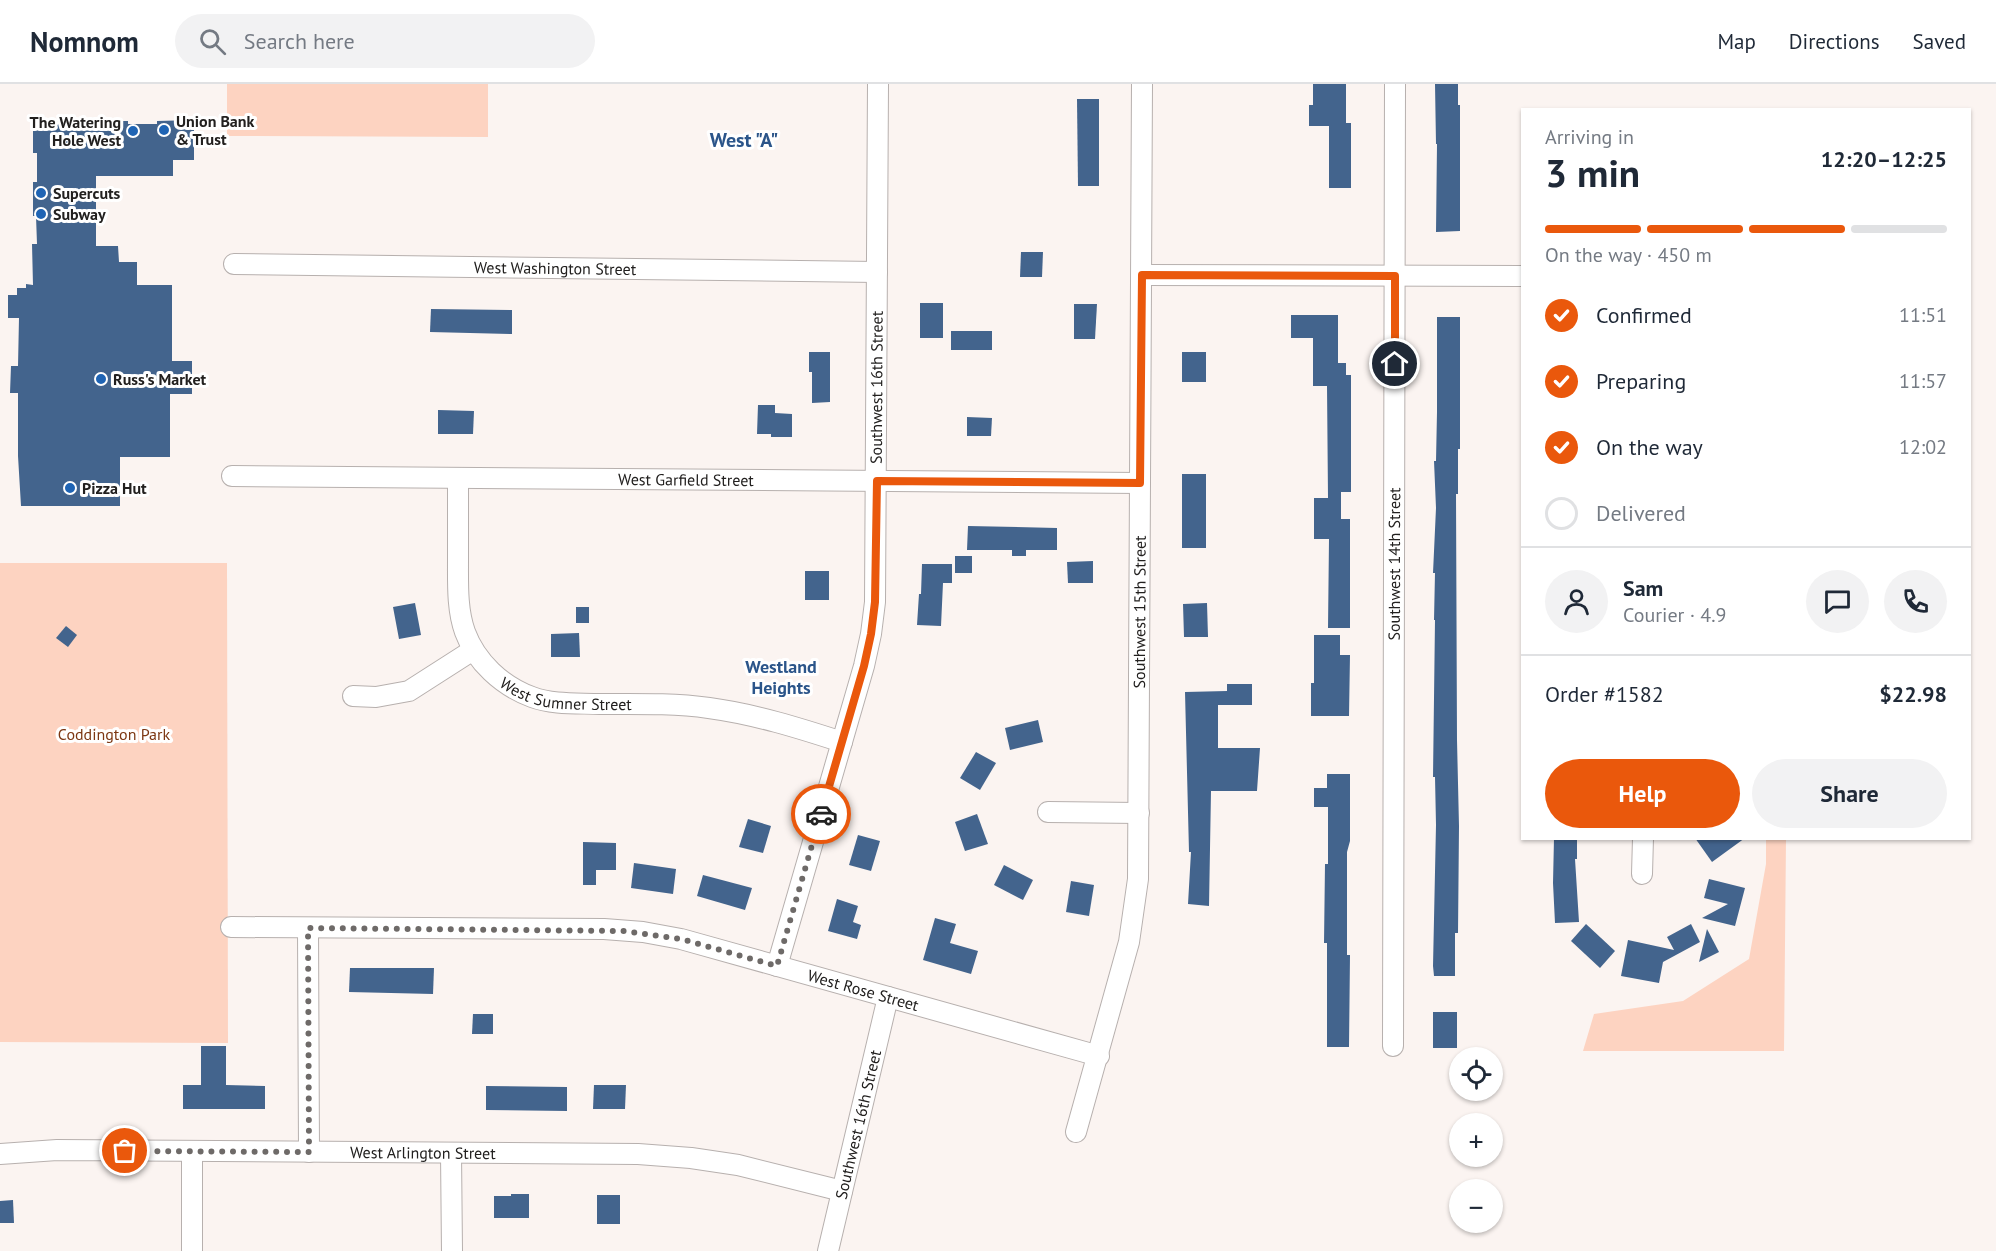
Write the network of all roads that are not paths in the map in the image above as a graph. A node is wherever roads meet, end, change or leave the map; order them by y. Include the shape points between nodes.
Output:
1 (878, 84) edge
2 (1142, 84) edge
3 (1395, 84) edge
4 (234, 264) dead end
5 (877, 272) junction
6 (1142, 275) junction
7 (1395, 276) junction
8 (1521, 276) edge
9 (232, 476) dead end
10 (458, 478) junction
11 (877, 481) junction
12 (1140, 483) junction
13 (473, 650) junction
14 (353, 696) dead end
15 (842, 742) junction
16 (1048, 812) dead end
17 (1139, 813) junction
18 (1643, 840) edge
19 (1642, 874) dead end
20 (231, 927) dead end
21 (308, 928) junction
22 (777, 966) junction
23 (888, 997) junction
24 (1393, 1046) dead end
25 (1098, 1056) junction
26 (1076, 1132) dead end
27 (192, 1151) junction
28 (309, 1152) junction
29 (452, 1153) junction
30 (0, 1154) edge
31 (842, 1191) junction
32 (192, 1251) edge
33 (452, 1251) edge
34 (828, 1251) edge

1 - 5 street, Southwest 16th Street
2 - 6 street, Southwest 15th Street
3 - 7 street, Southwest 14th Street
4 - 5 street, West Washington Street
5 - 11 street, Southwest 16th Street
6 - 7 street
6 - 12 street, Southwest 15th Street
7 - 8 street
7 - 24 street, Southwest 14th Street
9 - 10 street, West Garfield Street
10 - 11 street, West Garfield Street
10 - 13 street, West Sumner Street via 459,609
11 - 12 street, West Garfield Street
11 - 15 street, Southwest 16th Street via 871,634
12 - 17 street, Southwest 15th Street
13 - 14 street via 409,692
13 - 15 street, West Sumner Street via 492,672 533,698 563,703 710,708 757,717
15 - 22 street, Southwest 16th Street
16 - 17 street
17 - 25 street, Southwest 15th Street via 1133,921
18 - 19 street
20 - 21 street, West Rose Street
21 - 22 street, West Rose Street via 633,932 681,939
21 - 28 street
22 - 23 street, West Rose Street
23 - 25 street, West Rose Street
23 - 31 street, Southwest 16th Street
25 - 26 street, Southwest 15th Street
27 - 28 street, West Arlington Street
27 - 30 street, West Arlington Street via 57,1150
27 - 32 street
28 - 29 street, West Arlington Street
29 - 31 street, West Arlington Street via 690,1158
29 - 33 street
31 - 34 street, Southwest 16th Street

